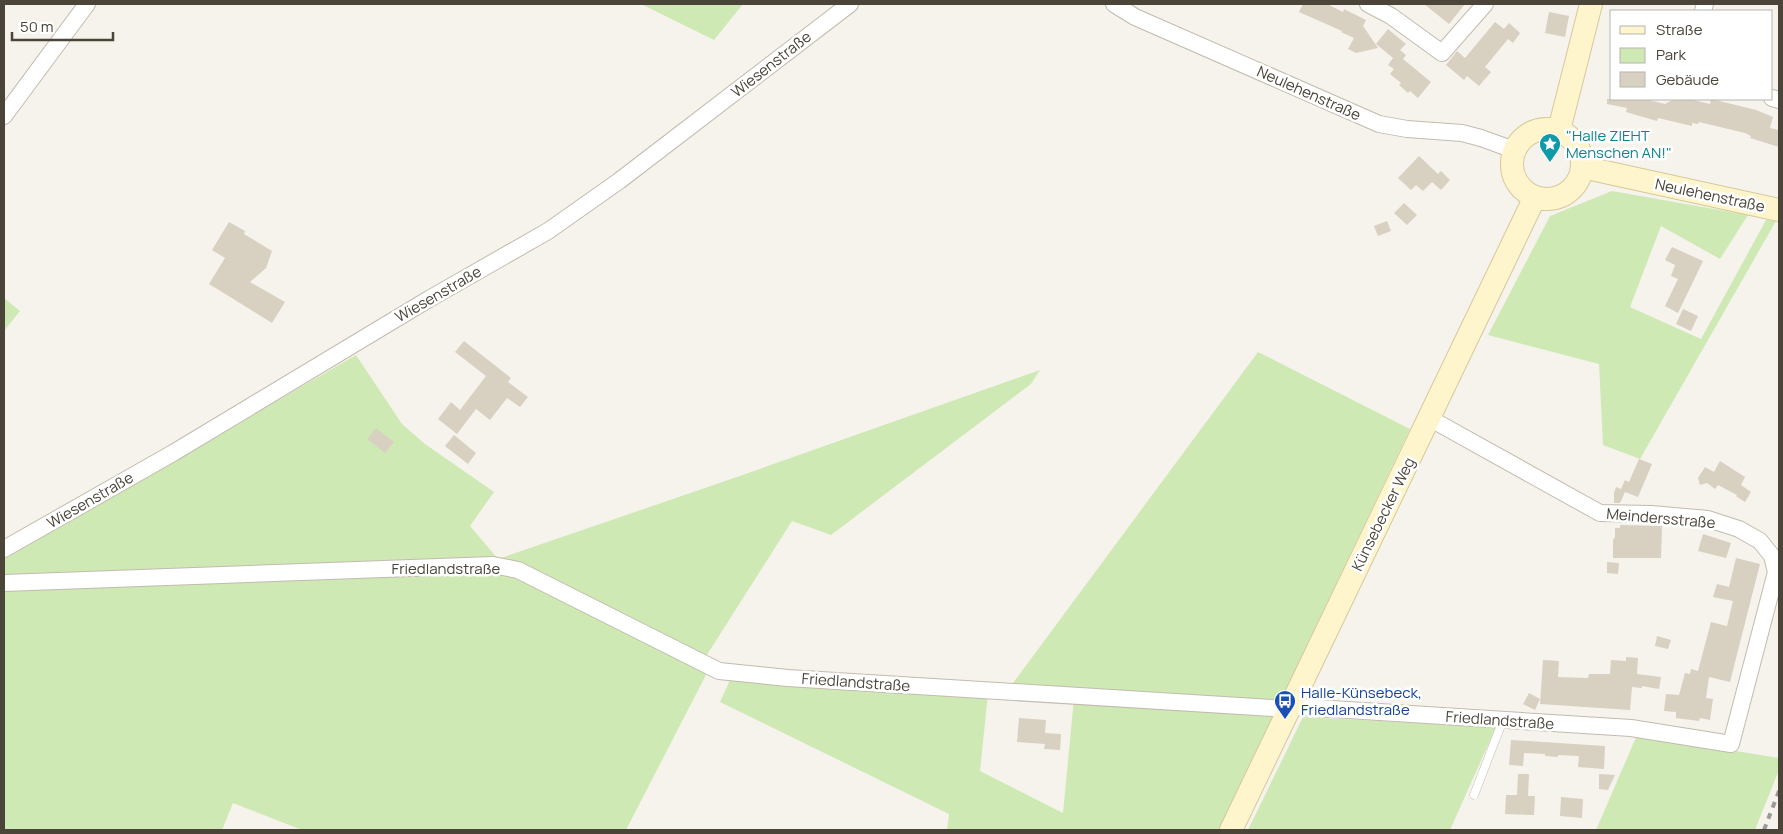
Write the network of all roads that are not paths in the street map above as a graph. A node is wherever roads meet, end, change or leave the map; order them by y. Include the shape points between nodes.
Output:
1 (87, 4) edge
2 (850, 4) edge
3 (1114, 4) edge
4 (1368, 4) edge
5 (1486, 4) edge
6 (1591, 4) edge
7 (4, 116) edge
8 (1559, 130) junction
9 (1514, 150) junction
10 (1582, 167) junction
11 (1535, 197) junction
12 (1779, 210) edge
13 (1429, 418) junction
14 (4, 549) edge
15 (4, 583) edge
16 (1289, 709) junction
17 (1503, 720) junction
18 (1732, 744) joint
19 (1474, 795) dead end
20 (1231, 830) edge

1 - 7 street
2 - 14 street, Wiesenstraße via 619,181 548,231
3 - 9 street, Neulehenstraße via 1135,17 1379,124 1462,133
4 - 5 street via 1391,16 1442,53
6 - 8 street
8 - 9 street via 1532,131
8 - 10 street via 1572,139 1580,152
9 - 11 street via 1511,165 1514,178 1523,190
10 - 11 street via 1577,182 1566,194 1551,199
10 - 12 street, Neulehenstraße
11 - 13 street, Künsebecker Weg
13 - 16 street, Künsebecker Weg
13 - 18 street, Meindersstraße via 1600,513 1708,519 1739,529 1760,541 1772,556 1776,572
15 - 16 street, Friedlandstraße via 493,565 518,570 719,671
16 - 17 street, Friedlandstraße via 1300,707
16 - 20 street, Künsebecker Weg
17 - 18 street, Friedlandstraße via 1631,728
17 - 19 lane

